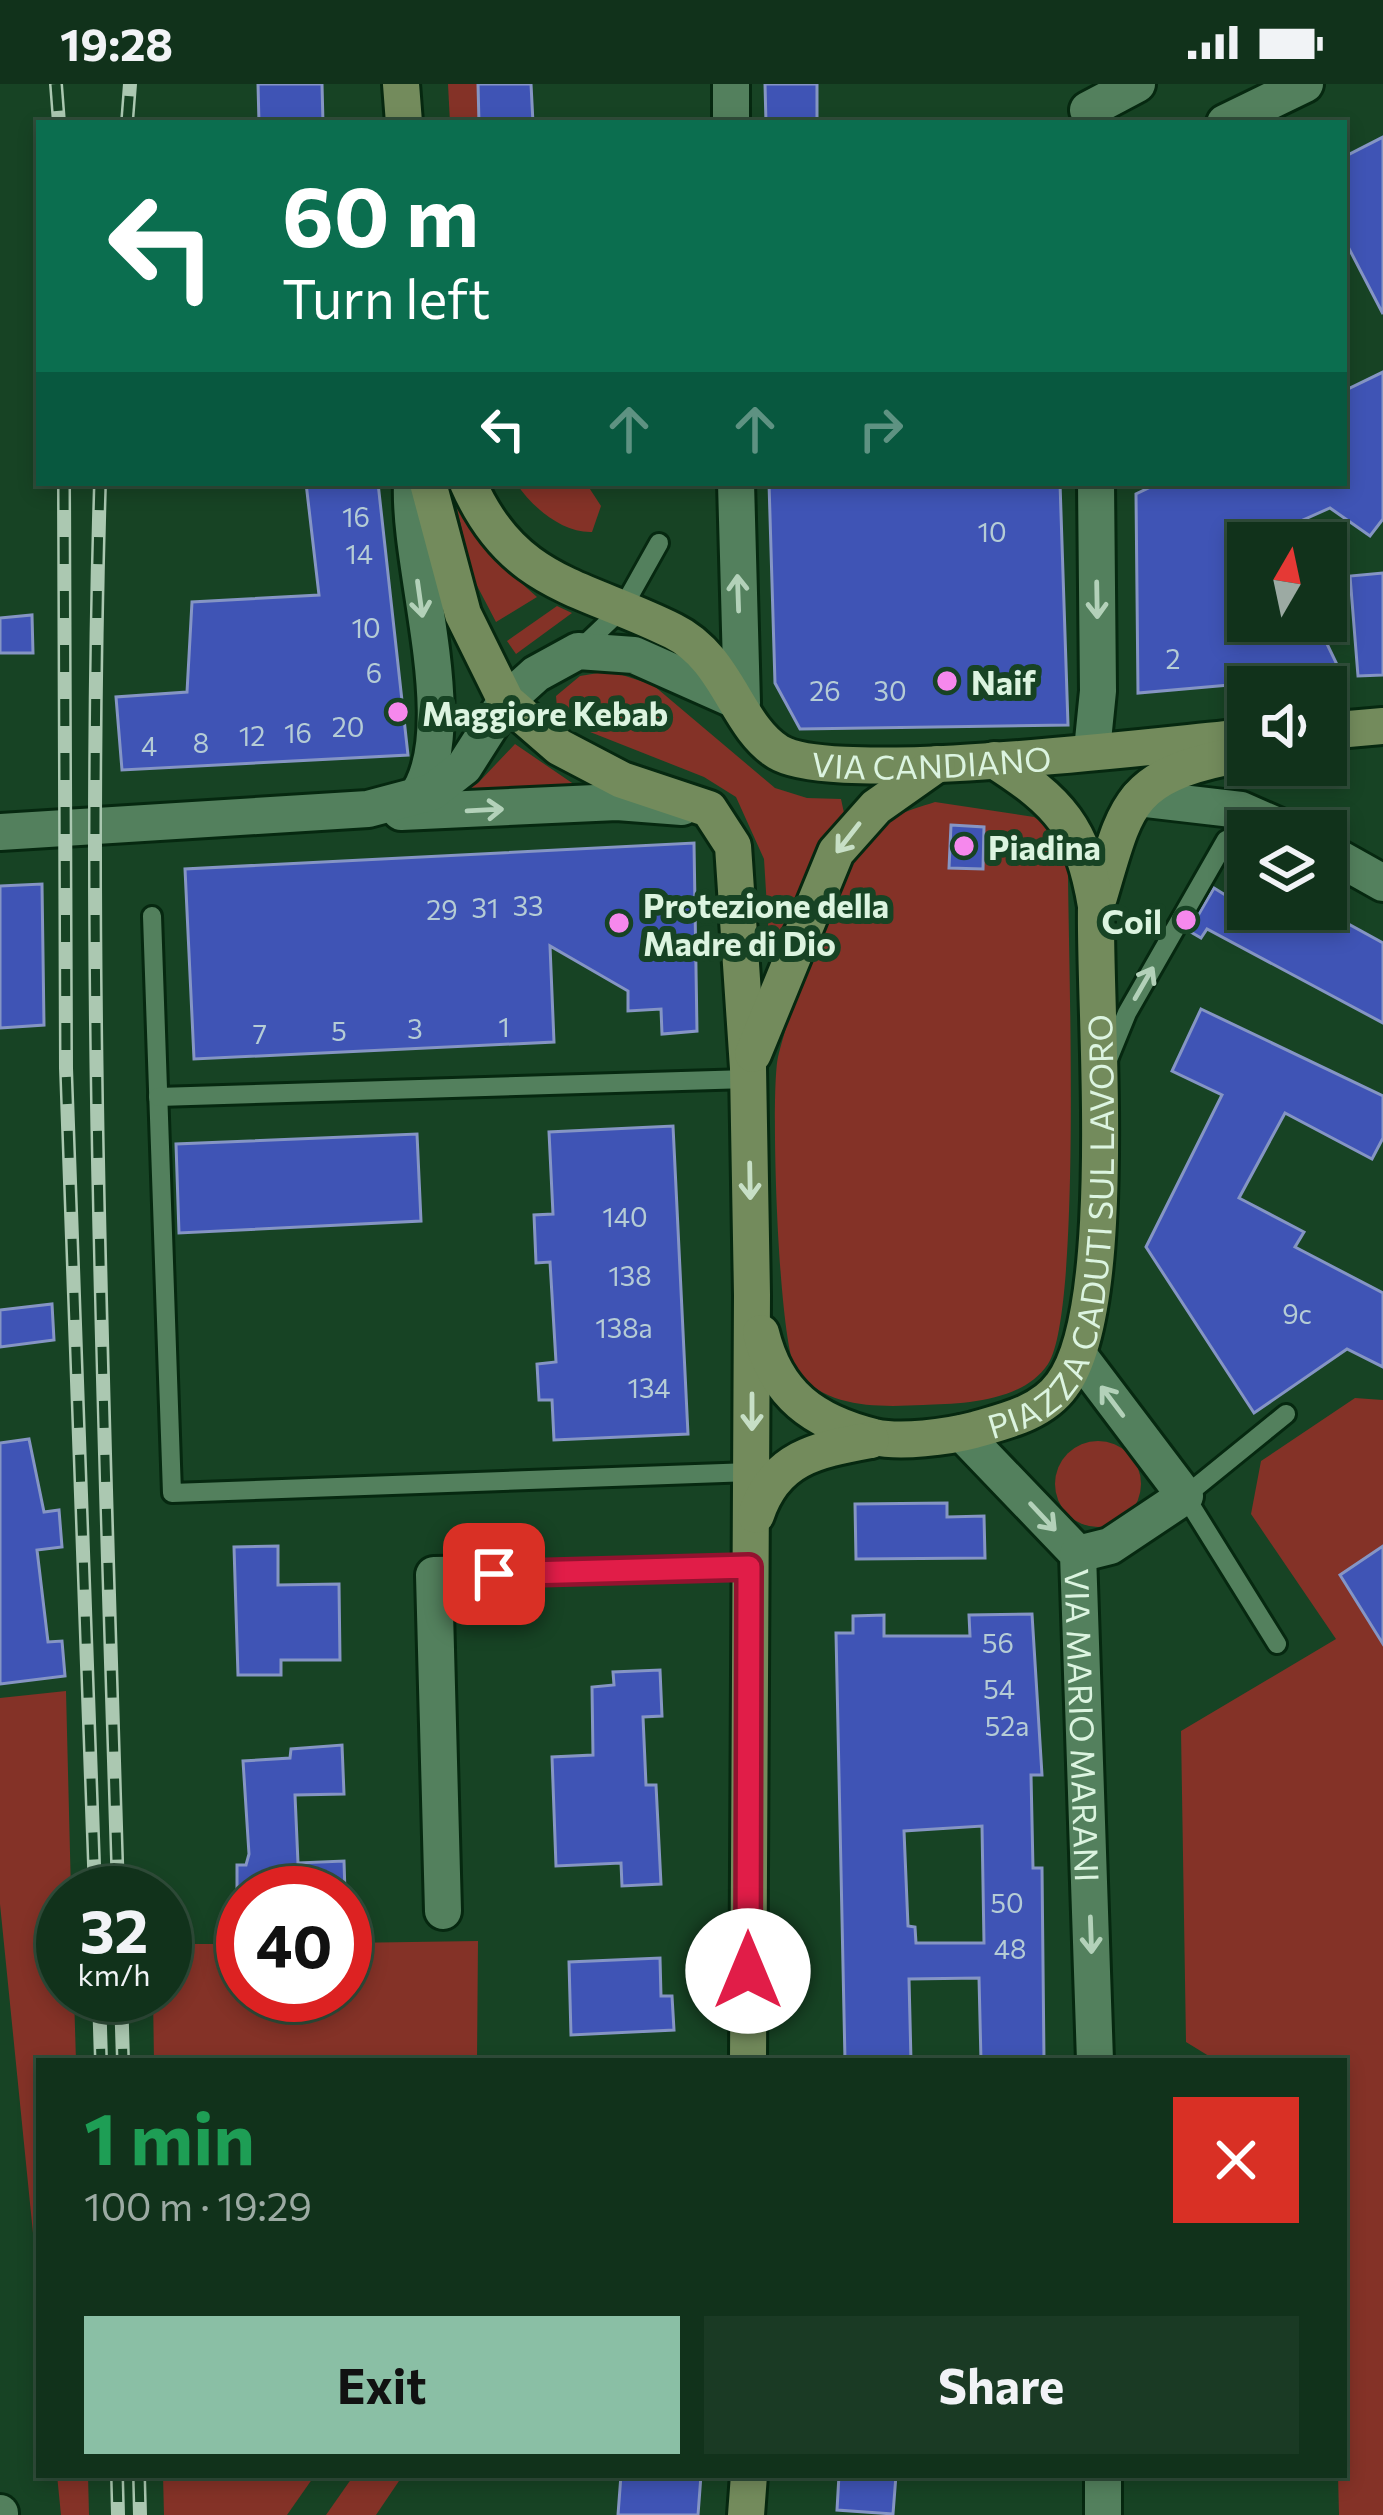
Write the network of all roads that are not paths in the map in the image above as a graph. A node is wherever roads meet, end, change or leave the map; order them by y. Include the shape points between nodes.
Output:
1 (401, 84) edge
2 (731, 84) edge
3 (1137, 84) edge
4 (1305, 84) edge
5 (1088, 106) edge
6 (404, 120) edge
7 (731, 120) edge
8 (1231, 120) edge
9 (412, 486) edge
10 (429, 486) edge
11 (470, 486) edge
12 (736, 486) edge
13 (1096, 486) edge
14 (659, 543) dead end
15 (622, 609) junction
16 (578, 651) junction
17 (506, 701) junction
18 (742, 703) junction
19 (1383, 726) edge
20 (1347, 730) edge
21 (1227, 739) edge
22 (1092, 750) junction
23 (1227, 757) edge
24 (994, 760) junction
25 (937, 764) junction
26 (1138, 797) junction
27 (414, 800) junction
28 (368, 808) junction
29 (709, 809) junction
30 (1227, 810) edge
31 (0, 832) edge
32 (1227, 840) edge
33 (1347, 863) edge
34 (1383, 883) edge
35 (1096, 906) junction
36 (152, 916) dead end
37 (748, 1073) junction
38 (1096, 1089) junction
39 (158, 1097) junction
40 (752, 1295) junction
41 (1080, 1357) junction
42 (1286, 1414) dead end
43 (962, 1433) junction
44 (881, 1438) junction
45 (752, 1472) junction
46 (1185, 1496) junction
47 (749, 1554) junction
48 (1078, 1554) junction
49 (494, 1574) joint
50 (1277, 1644) dead end
51 (443, 1911) dead end
52 (748, 2058) edge
53 (1096, 2058) edge
54 (748, 2478) edge
55 (1103, 2478) edge
56 (746, 2515) edge
57 (1103, 2515) edge

1 - 6 street
2 - 7 street
3 - 5 street
4 - 8 street
9 -> 27 street via 413,551 437,701 433,772
10 - 17 street via 463,614
11 - 15 street via 498,539 522,562
18 -> 12 street
13 -> 22 street
14 - 15 lane
15 - 16 lane
15 - 18 street via 690,639
16 - 17 street
16 - 18 street, VIA CANDIANO via 634,655
17 - 27 street via 464,767
17 - 29 street via 559,747 622,780
18 - 25 street, VIA CANDIANO via 762,739 812,764
19 - 20 street
21 - 22 street, VIA CANDIANO
22 - 24 street, VIA CANDIANO
23 - 26 street via 1172,771
24 - 25 street, VIA CANDIANO
24 - 35 street, PIAZZA CADUTI SUL LAVORO via 1047,796 1070,823 1088,857
25 -> 37 street via 876,806 836,852
26 - 30 street
26 - 35 street, PIAZZA CADUTI SUL LAVORO
27 - 28 street
28 -> 29 street via 415,814 617,802
28 - 31 street
29 - 37 street via 733,846
38 -> 32 lane via 1127,1013
33 - 34 street
35 - 38 street, PIAZZA CADUTI SUL LAVORO
36 - 39 lane
37 - 39 lane
37 -> 40 street
38 - 41 street, PIAZZA CADUTI SUL LAVORO via 1096,1270
39 - 45 lane via 172,1493
40 - 44 street, PIAZZA CADUTI SUL LAVORO via 768,1363 790,1397 830,1424
40 -> 45 street
41 - 43 street, PIAZZA CADUTI SUL LAVORO via 1045,1402
46 -> 41 street
42 - 46 lane
43 - 44 street, PIAZZA CADUTI SUL LAVORO
43 -> 48 street, VIA MARIO MARANI
44 - 47 street via 813,1451 786,1466 768,1488
45 - 47 street
46 - 48 street via 1110,1546
46 - 50 lane
47 - 49 lane
47 - 52 street
48 -> 53 street, VIA MARIO MARANI
49 - 51 street via 434,1575
54 - 56 street
55 - 57 street

